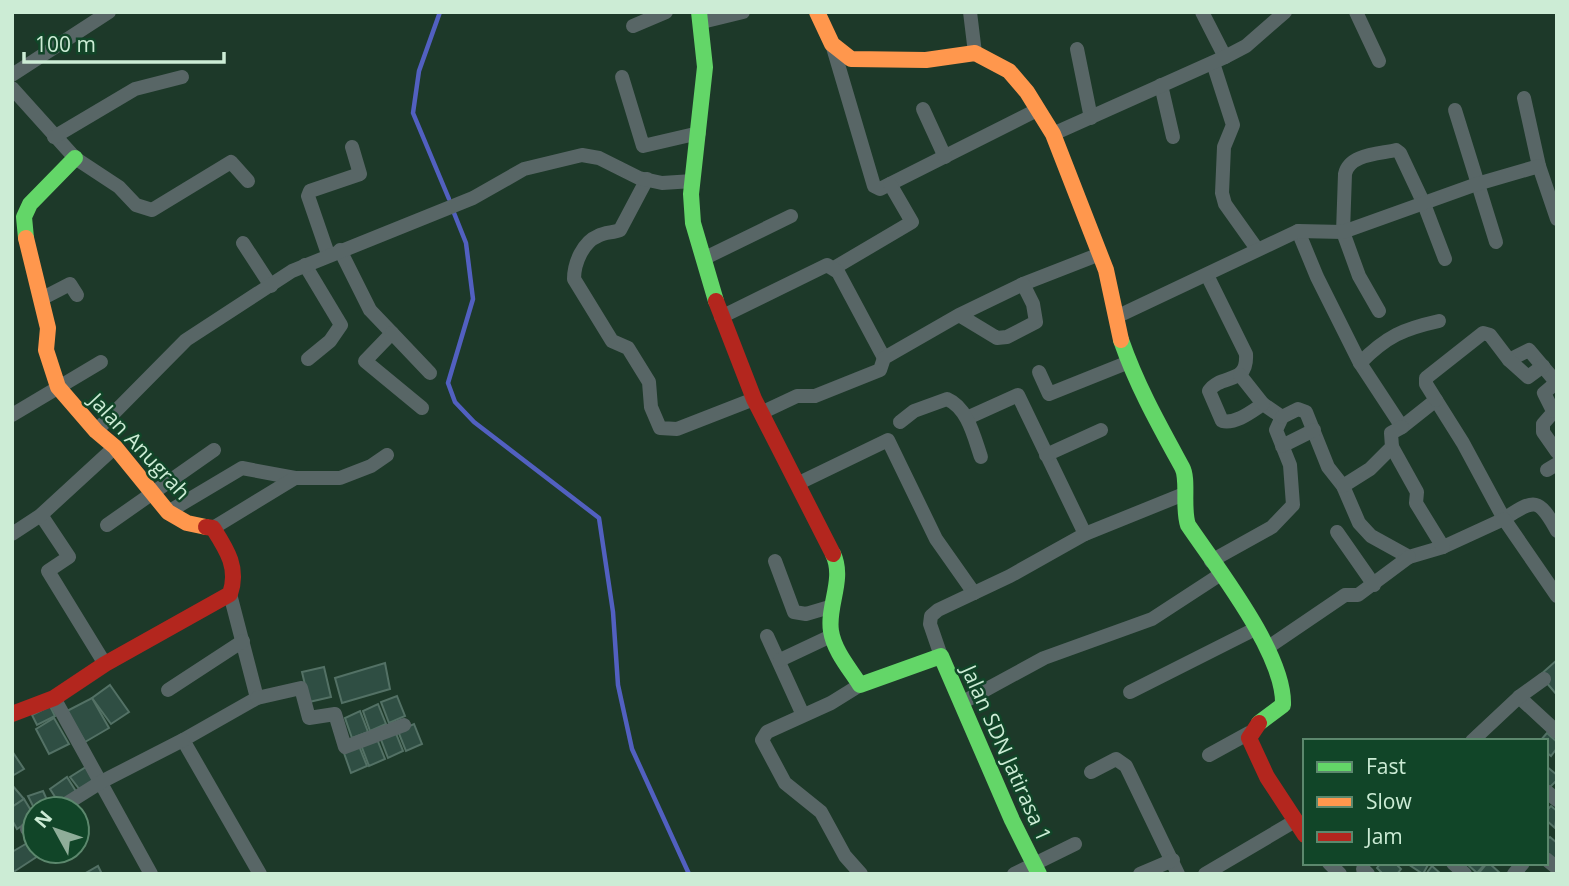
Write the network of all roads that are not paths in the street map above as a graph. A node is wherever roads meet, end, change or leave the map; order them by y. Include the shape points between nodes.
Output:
1 (109, 12) edge
2 (666, 12) edge
3 (743, 12) edge
4 (817, 12) edge
5 (970, 12) edge
6 (1202, 12) edge
7 (1285, 12) edge
8 (1356, 12) edge
9 (701, 17) edge
10 (633, 26) dead end
11 (832, 44) junction
12 (1077, 49) dead end
13 (975, 53) junction
14 (1219, 60) junction
15 (1378, 61) dead end
16 (12, 75) edge
17 (182, 77) dead end
18 (622, 77) dead end
19 (1161, 85) junction
20 (12, 88) edge
21 (1524, 98) dead end
22 (923, 109) dead end
23 (1037, 110) junction
24 (1455, 110) dead end
25 (1091, 118) junction
26 (699, 133) junction
27 (1053, 134) junction
28 (54, 137) junction
29 (1173, 137) dead end
30 (352, 147) dead end
31 (945, 156) junction
32 (75, 158) junction
33 (1539, 166) junction
34 (647, 179) junction
35 (248, 181) dead end
36 (693, 181) junction
37 (890, 184) junction
38 (1477, 184) junction
39 (1424, 204) junction
40 (791, 216) dead end
41 (1557, 219) edge
42 (1298, 231) junction
43 (1343, 232) junction
44 (1496, 242) dead end
45 (243, 243) dead end
46 (1257, 249) junction
47 (334, 252) junction
48 (1100, 254) junction
49 (705, 258) junction
50 (1444, 259) dead end
51 (305, 265) junction
52 (834, 268) junction
53 (1206, 275) junction
54 (1023, 284) junction
55 (271, 286) junction
56 (77, 295) dead end
57 (41, 299) junction
58 (1379, 311) dead end
59 (960, 314) junction
60 (721, 317) junction
61 (1116, 317) junction
62 (1439, 321) dead end
63 (392, 333) junction
64 (884, 358) junction
65 (308, 359) dead end
66 (1508, 360) junction
67 (101, 362) dead end
68 (1129, 362) junction
69 (1360, 363) junction
70 (1544, 366) junction
71 (1039, 372) dead end
72 (430, 373) dead end
73 (1240, 375) junction
74 (1557, 382) edge
75 (58, 387) junction
76 (1049, 394) junction
77 (1034, 400) dead end
78 (1436, 400) junction
79 (1263, 404) junction
80 (757, 406) junction
81 (422, 408) dead end
82 (1555, 409) edge
83 (12, 415) edge
84 (1282, 417) junction
85 (967, 418) junction
86 (900, 422) dead end
87 (1402, 428) junction
88 (1101, 430) dead end
89 (1314, 430) junction
90 (96, 431) junction
91 (1282, 446) junction
92 (115, 447) junction
93 (1392, 447) junction
94 (214, 450) dead end
95 (1557, 452) edge
96 (387, 455) dead end
97 (1046, 455) junction
98 (981, 457) dead end
99 (295, 478) junction
100 (799, 483) junction
101 (1343, 485) junction
102 (152, 493) junction
103 (1184, 494) junction
104 (1557, 499) edge
105 (1544, 508) junction
106 (168, 512) junction
107 (41, 515) junction
108 (1504, 519) junction
109 (107, 525) dead end
110 (213, 528) junction
111 (1557, 531) edge
112 (1337, 532) dead end
113 (12, 534) edge
114 (1085, 534) junction
115 (1443, 547) junction
116 (1409, 557) junction
117 (775, 561) dead end
118 (1216, 567) junction
119 (1374, 584) junction
120 (974, 593) junction
121 (230, 594) junction
122 (1557, 596) edge
123 (833, 606) junction
124 (1255, 629) junction
125 (766, 636) dead end
126 (831, 636) junction
127 (243, 641) junction
128 (1267, 649) junction
129 (941, 656) junction
130 (780, 660) junction
131 (105, 664) junction
132 (1544, 679) dead end
133 (860, 685) junction
134 (167, 690) dead end
135 (1130, 692) dead end
136 (1519, 697) junction
137 (54, 698) junction
138 (257, 698) junction
139 (965, 701) junction
140 (12, 714) edge
141 (803, 715) junction
142 (404, 725) dead end
143 (1557, 732) edge
144 (1250, 733) junction
145 (1480, 738) edge
146 (183, 740) junction
147 (1209, 755) dead end
148 (1091, 772) dead end
149 (101, 782) junction
150 (80, 795) edge
151 (1295, 821) junction
152 (1303, 832) edge
153 (1075, 844) dead end
154 (1176, 867) edge
155 (1036, 869) edge
156 (151, 874) edge
157 (260, 874) edge
158 (861, 874) edge
159 (1014, 874) edge
160 (1140, 874) edge
161 (1205, 874) edge

1 - 16 street
2 - 10 street
3 - 9 street
4 - 11 street
5 - 13 street
6 - 14 street
7 - 14 street via 1246,46
8 - 15 street
9 - 26 street via 705,67
11 - 13 street via 851,59 926,60
11 - 37 street via 874,186 880,189
12 - 25 street
13 - 23 street via 1009,71
14 - 19 street
14 - 46 street via 1233,125 1224,147 1222,193
17 - 28 street via 135,89
18 - 26 street via 643,146
19 - 25 street
19 - 29 street
20 - 28 street
21 - 33 street
22 - 31 street
23 - 27 street
23 - 31 street
24 - 38 street
25 - 27 street
26 - 36 street
27 - 48 street
28 - 32 street
30 - 47 street via 360,174 310,191 308,196
31 - 37 street
32 - 35 street via 119,187 136,205 152,210 231,162
32 - 57 street, Jalan Anugrah via 30,204 24,218 27,256
33 - 38 street
33 - 41 street
34 - 36 street
34 - 47 street via 582,155 524,169 473,198
34 - 80 street via 620,230 598,236 586,246 574,279 612,341 628,348 649,382 651,407 660,428 677,429
36 - 49 street via 693,223
37 - 52 street via 912,222
38 - 39 street
38 - 44 street
39 - 43 street
39 - 43 street via 1396,150 1353,160 1345,174
39 - 50 street
40 - 49 street
42 - 43 street
42 - 46 street
42 - 69 street
43 - 58 street via 1359,276
45 - 55 street
46 - 53 street
47 - 51 street
47 - 63 street via 370,310
48 - 54 street
48 - 61 street
49 - 60 street
51 - 55 street
51 - 65 street via 341,325
52 - 60 street via 827,265
52 - 64 street
53 - 61 street
53 - 73 street via 1246,354
54 - 59 street
54 - 59 street via 1036,322 1007,337 997,338
55 - 90 street via 186,340
56 - 57 street via 70,284
57 - 75 street, Jalan Anugrah via 48,328 46,349
59 - 64 street
60 - 80 street
61 - 68 street
62 - 69 street via 1406,328 1381,342
63 - 72 street
63 - 81 street via 359,356
64 - 80 street via 880,370 850,384 816,396
66 - 70 street via 1530,350
66 - 70 street via 1528,377
66 - 78 street via 1490,335 1483,333 1426,378
67 - 75 street
68 - 76 street
68 - 103 street via 1145,401 1184,469
69 - 87 street
70 - 74 street
71 - 76 street
73 - 79 street
73 - 79 street via 1209,391 1222,421 1228,423
74 - 82 street via 1544,393
75 - 83 street
75 - 90 street, Jalan Anugrah
76 - 77 street
78 - 87 street
78 - 108 street
79 - 84 street
80 - 100 street
82 - 95 street via 1543,424
84 - 89 street via 1302,410
84 - 91 street via 1276,430
85 - 86 street via 947,398
85 - 97 street via 1017,395
85 - 98 street
87 - 93 street via 1391,433
88 - 97 street
89 - 91 street
89 - 101 street via 1328,467
90 - 92 street, Jalan Anugrah
91 - 118 street via 1290,465 1293,505 1272,527
92 - 102 street, Jalan Anugrah
92 - 107 street
93 - 101 street via 1370,469
93 - 115 street via 1417,492 1416,503
94 - 102 street
96 - 99 street via 340,478
97 - 114 street
99 - 106 street via 242,468
99 - 110 street
100 - 120 street via 888,440 936,539
100 - 123 street via 835,559 840,578
101 - 116 street via 1359,523 1371,536
102 - 106 street, Jalan Anugrah
102 - 109 street
103 - 114 street
103 - 118 street via 1188,526
104 - 105 street
105 - 108 street via 1527,504
105 - 111 street
106 - 110 street, Jalan Anugrah via 187,523
107 - 113 street
107 - 131 street via 69,557 48,570
108 - 115 street
108 - 122 street
110 - 121 street via 235,564 236,581
112 - 119 street
114 - 120 street
115 - 116 street
116 - 119 street
117 - 123 street via 794,612 806,614
118 - 124 street
118 - 139 street via 1152,619 1044,658
119 - 128 street via 1358,595 1345,595
120 - 129 street via 931,616
121 - 127 street
121 - 131 street
123 - 126 street
124 - 128 street
124 - 135 street
125 - 130 street
126 - 130 street
126 - 133 street
127 - 134 street
127 - 138 street
128 - 144 street via 1285,701
129 - 133 street, Jalan SDN Jatirasa 1
129 - 139 street, Jalan SDN Jatirasa 1
130 - 141 street
131 - 137 street
132 - 136 street
133 - 141 street
136 - 143 street
136 - 145 street
137 - 140 street
137 - 149 street
138 - 142 street via 302,688 309,718 335,715 345,747
138 - 146 street
139 - 155 street, Jalan SDN Jatirasa 1 via 1003,800
141 - 158 street via 767,732 762,740 785,783 821,813 845,856
144 - 147 street
144 - 151 street via 1250,743
146 - 149 street
146 - 157 street
148 - 154 street via 1112,760 1126,766
149 - 150 street
149 - 156 street
151 - 152 street
151 - 161 street
153 - 155 street
154 - 160 street
155 - 159 street

